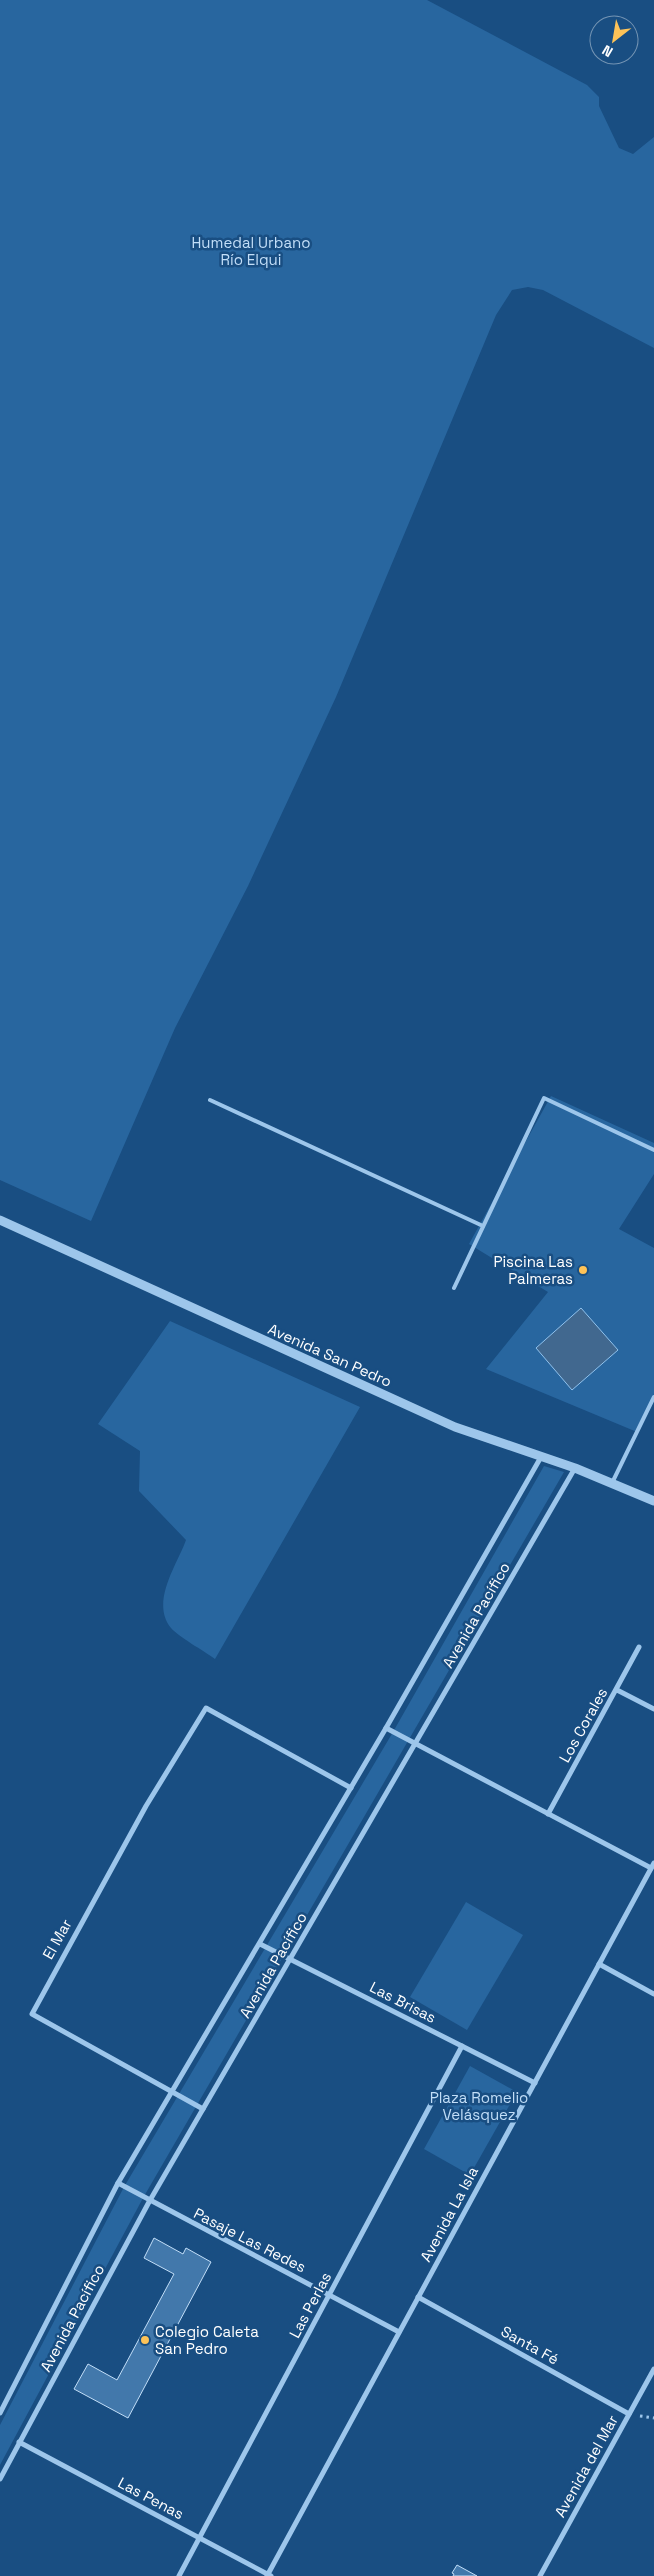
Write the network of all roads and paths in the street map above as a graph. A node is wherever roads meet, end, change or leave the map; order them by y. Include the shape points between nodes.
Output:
1 (210, 1100) dead end
2 (654, 1150) edge
3 (0, 1220) edge
4 (483, 1226) junction
5 (454, 1288) dead end
6 (654, 1397) edge
7 (541, 1457) junction
8 (574, 1468) junction
9 (612, 1483) junction
10 (654, 1501) edge
11 (640, 1647) dead end
12 (617, 1690) junction
13 (654, 1709) edge
14 (386, 1728) junction
15 (416, 1744) junction
16 (351, 1788) junction
17 (548, 1814) junction
18 (653, 1865) edge
19 (260, 1944) junction
20 (291, 1959) junction
21 (599, 1964) junction
22 (654, 1994) edge
23 (462, 2046) junction
24 (535, 2083) junction
25 (172, 2092) junction
26 (203, 2109) junction
27 (118, 2183) junction
28 (149, 2202) junction
29 (329, 2295) junction
30 (418, 2297) junction
31 (399, 2332) junction
32 (654, 2369) edge
33 (0, 2413) edge
34 (629, 2414) junction
35 (20, 2442) junction
36 (0, 2479) edge
37 (200, 2537) junction
38 (268, 2575) edge
39 (179, 2576) edge
40 (540, 2576) edge

1 - 4 lane
2 - 4 lane via 544,1098
3 - 7 street, Avenida San Pedro via 455,1427
4 - 5 lane
6 - 9 lane
7 - 8 street, Avenida San Pedro
7 - 14 street, Avenida Pacífico
8 - 9 street, Avenida San Pedro
8 - 15 street, Avenida Pacífico
9 - 10 street, Avenida San Pedro
11 - 12 street, Los Corales
12 - 13 street
12 - 17 street, Los Corales
14 - 15 street
14 - 16 street, Avenida Pacífico
15 - 17 street
15 - 20 street, Avenida Pacífico
16 - 19 street, Avenida Pacífico
16 - 25 street, El Mar via 206,1708 137,1822 32,2014
17 - 18 street
18 - 21 street, Avenida La Isla
19 - 20 street, Las Brisas
19 - 25 street, Avenida Pacífico
20 - 23 street, Las Brisas
20 - 26 street, Avenida Pacífico
21 - 22 street
21 - 24 street, Avenida La Isla
23 - 24 street, Las Brisas
23 - 29 street, Las Perlas
24 - 30 street, Avenida La Isla
25 - 26 street, El Mar
25 - 27 street, Avenida Pacífico
26 - 28 street, Avenida Pacífico
27 - 28 street, Pasaje Las Redes
27 - 33 street, Avenida Pacífico
28 - 29 street, Pasaje Las Redes
28 - 35 street, Avenida Pacífico
29 - 31 street, Pasaje Las Redes
29 - 37 street, Las Perlas
30 - 31 street, Avenida La Isla
30 - 34 street, Santa Fé
31 - 38 street, Avenida La Isla
32 - 34 street, Avenida del Mar
34 - 40 street, Avenida del Mar
35 - 36 street, Avenida Pacífico
35 - 37 street, Las Penas
37 - 38 street, Las Penas
37 - 39 street, Las Perlas

